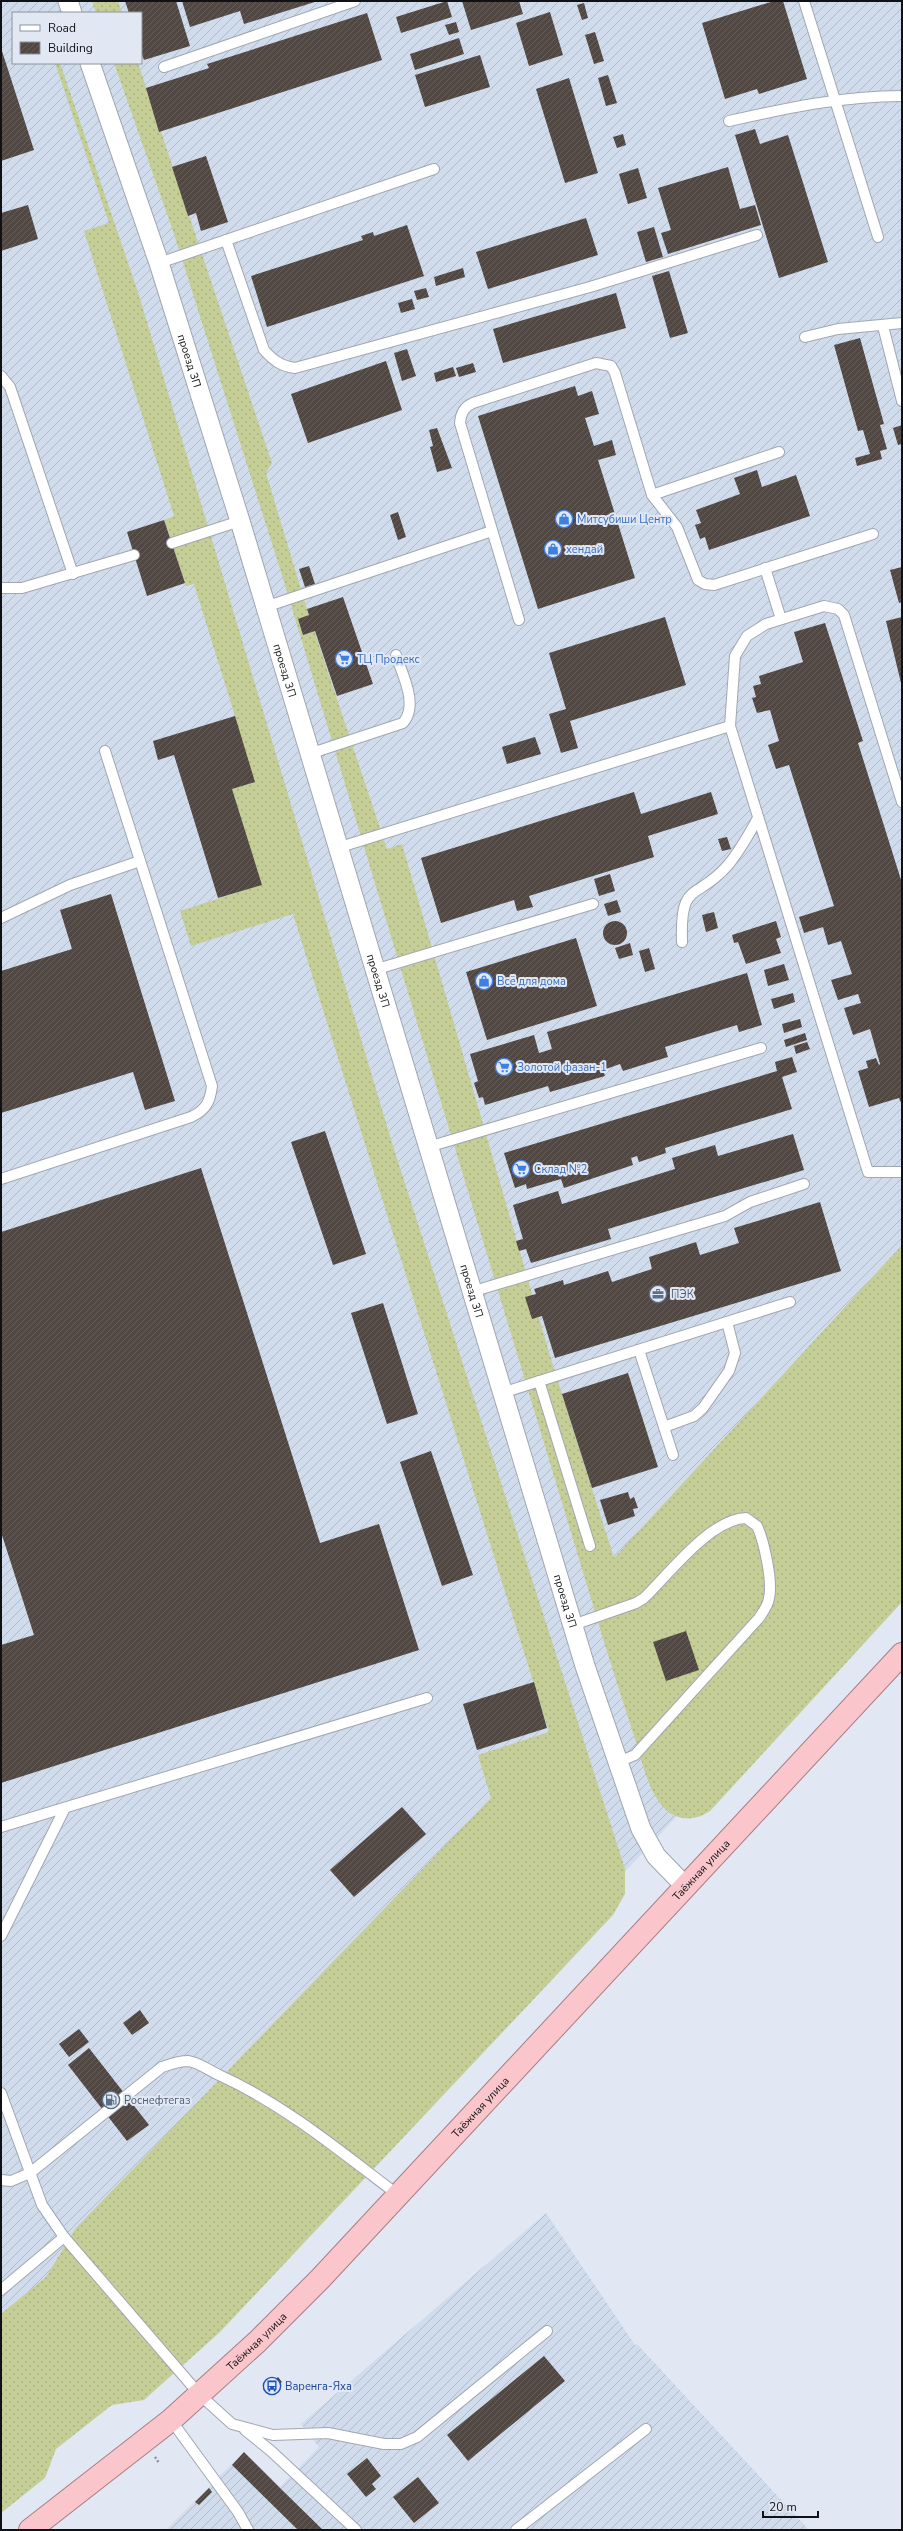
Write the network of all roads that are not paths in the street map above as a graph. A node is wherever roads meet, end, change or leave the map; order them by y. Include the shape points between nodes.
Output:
1 (68, 1) edge
2 (355, 1) edge
3 (804, 1) edge
4 (72, 12) edge
5 (90, 64) edge
6 (164, 67) dead end
7 (902, 96) edge
8 (836, 100) junction
9 (729, 121) dead end
10 (434, 169) dead end
11 (758, 235) dead end
12 (878, 237) dead end
13 (226, 240) junction
14 (158, 263) junction
15 (902, 323) edge
16 (882, 326) junction
17 (805, 337) dead end
18 (1, 376) edge
19 (902, 400) edge
20 (779, 452) dead end
21 (652, 495) junction
22 (240, 521) junction
23 (492, 531) junction
24 (873, 534) dead end
25 (172, 543) dead end
26 (134, 555) dead end
27 (765, 568) junction
28 (73, 574) junction
29 (1, 588) edge
30 (265, 607) junction
31 (782, 619) junction
32 (519, 620) dead end
33 (396, 655) dead end
34 (730, 726) junction
35 (105, 751) dead end
36 (309, 754) junction
37 (902, 802) edge
38 (758, 818) junction
39 (337, 848) junction
40 (140, 861) junction
41 (592, 904) dead end
42 (1, 918) edge
43 (682, 942) dead end
44 (374, 970) junction
45 (761, 1048) dead end
46 (428, 1147) junction
47 (902, 1172) edge
48 (1, 1179) edge
49 (804, 1184) dead end
50 (471, 1292) junction
51 (790, 1302) dead end
52 (727, 1322) junction
53 (639, 1350) junction
54 (539, 1381) junction
55 (502, 1393) junction
56 (664, 1427) junction
57 (673, 1455) dead end
58 (590, 1546) dead end
59 (573, 1625) junction
60 (902, 1654) edge
61 (427, 1698) dead end
62 (618, 1762) junction
63 (65, 1808) junction
64 (1, 1827) edge
65 (686, 1887) junction
66 (1, 1936) edge
67 (1, 2093) edge
68 (30, 2173) junction
69 (1, 2180) edge
70 (398, 2195) junction
71 (64, 2237) junction
72 (1, 2290) edge
73 (547, 2331) dead end
74 (200, 2395) junction
75 (171, 2420) junction
76 (242, 2428) junction
77 (646, 2429) dead end
78 (30, 2530) edge
79 (248, 2530) edge
80 (356, 2530) edge
81 (516, 2530) edge

1 - 4 street
2 - 6 lane
3 - 8 lane
5 - 14 street, проезд 3П
7 - 8 lane
8 - 9 lane
8 - 12 lane
10 - 13 lane
11 - 13 lane via 590,287 295,368 274,361 264,350
13 - 14 lane
14 - 22 street, проезд 3П
15 - 16 lane
16 - 17 lane via 838,329
16 - 19 lane
18 - 28 lane via 10,387
20 - 21 lane
21 - 23 lane via 615,373 611,366 596,363 473,403 466,406 460,414 460,423
21 - 27 lane via 677,527 698,580 714,585
22 - 25 lane
22 - 30 street, проезд 3П
23 - 30 lane
23 - 32 lane
24 - 27 lane
26 - 28 lane
27 - 31 lane
28 - 29 lane via 22,588
30 - 36 street, проезд 3П
31 - 34 lane via 757,629 739,646 735,656
31 - 37 lane via 824,606 838,609 844,615
33 - 36 lane via 410,701 408,717 403,723
34 - 38 lane
34 - 39 lane
35 - 40 lane
36 - 39 street, проезд 3П
38 - 43 lane via 729,864 687,898 681,916
38 - 47 lane via 868,1172
39 - 44 street, проезд 3П
40 - 42 lane via 64,888
40 - 48 lane via 212,1086 210,1101 202,1111 191,1117
41 - 44 lane
44 - 46 street, проезд 3П
45 - 46 lane
46 - 50 street, проезд 3П
49 - 50 lane via 750,1202 725,1216
50 - 55 street, проезд 3П
51 - 52 lane
52 - 53 lane
52 - 56 lane via 735,1353 729,1371 703,1408 694,1416
53 - 54 lane
53 - 56 lane
54 - 55 lane
54 - 58 lane
55 - 59 street, проезд 3П
56 - 57 lane
59 - 62 street, проезд 3П
59 - 62 lane via 644,1598 705,1538 728,1522 746,1518 757,1526 769,1580 770,1596 767,1605 759,1618 657,1732 635,1755
60 - 65 highway, Таёжная улица
61 - 63 lane
62 - 65 street, проезд 3П via 648,1844 666,1868
63 - 64 lane
63 - 66 lane
65 - 70 highway, Таёжная улица
67 - 68 lane
68 - 69 lane via 11,2181
68 - 70 lane via 162,2067 175,2062 190,2061 244,2086 278,2106
68 - 71 lane via 42,2205
70 - 74 highway, Таёжная улица via 320,2279
71 - 72 lane
71 - 74 lane
73 - 76 lane via 417,2437 401,2444 384,2444 328,2433 273,2434
74 - 75 highway, Таёжная улица
74 - 76 lane via 222,2417
75 - 78 highway, Таёжная улица
75 - 79 lane via 238,2512
76 - 80 lane via 271,2451
77 - 81 lane

